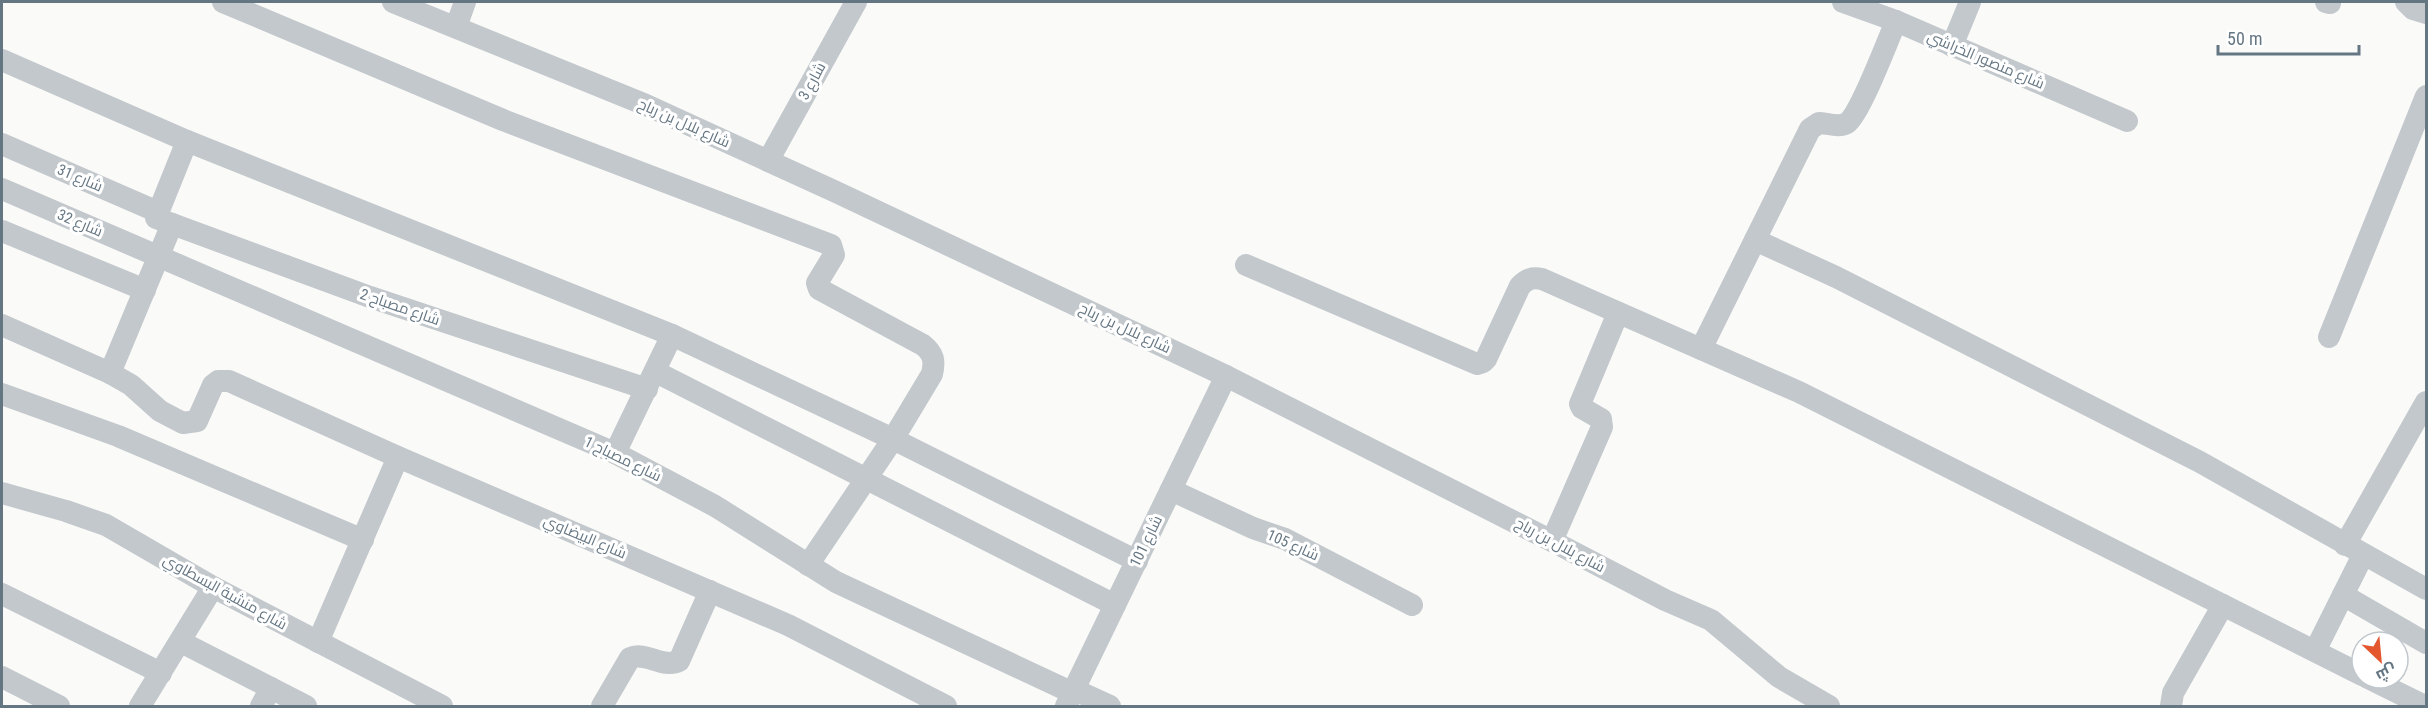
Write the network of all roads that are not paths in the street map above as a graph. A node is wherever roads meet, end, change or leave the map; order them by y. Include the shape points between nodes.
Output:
1 (393, 2) edge
2 (465, 2) edge
3 (856, 2) edge
4 (1843, 2) edge
5 (1970, 2) edge
6 (2406, 2) edge
7 (237, 4) edge
8 (1887, 13) edge
9 (2427, 13) edge
10 (456, 27) junction
11 (1952, 46) junction
12 (2, 60) edge
13 (2427, 96) edge
14 (2127, 121) dead end
15 (187, 141) junction
16 (2, 144) edge
17 (768, 161) junction
18 (2, 189) edge
19 (162, 217) junction
20 (2, 231) edge
21 (1755, 240) junction
22 (158, 257) junction
23 (1246, 265) dead end
24 (144, 290) junction
25 (1618, 313) junction
26 (2, 325) edge
27 (672, 335) junction
28 (2329, 337) dead end
29 (1701, 349) junction
30 (110, 373) junction
31 (1226, 376) junction
32 (652, 380) junction
33 (2, 394) edge
34 (2427, 402) edge
35 (893, 439) junction
36 (615, 453) junction
37 (398, 456) junction
38 (866, 478) junction
39 (1171, 490) junction
40 (2, 493) edge
41 (363, 540) junction
42 (1552, 541) junction
43 (2354, 550) junction
44 (1137, 561) junction
45 (808, 565) junction
46 (213, 587) junction
47 (2427, 590) edge
48 (710, 591) junction
49 (2, 594) edge
50 (2343, 596) junction
51 (1115, 605) junction
52 (1412, 605) dead end
53 (2223, 605) junction
54 (181, 642) junction
55 (318, 642) junction
56 (2427, 643) edge
57 (2315, 651) junction
58 (2350, 669) edge
59 (161, 673) junction
60 (2, 677) edge
61 (2392, 690) edge
62 (1071, 696) edge
63 (266, 697) edge
64 (59, 706) edge
65 (140, 706) edge
66 (306, 706) edge
67 (442, 706) edge
68 (602, 706) edge
69 (946, 706) edge
70 (1110, 706) edge
71 (1829, 706) edge
72 (2171, 706) edge
73 (2425, 706) edge

1 - 10 street, شارع بلال بن رباح
2 - 10 street
3 - 17 street, شارع 3
4 - 8 street, شارع منصور الخراشي
5 - 11 street
6 - 9 street
7 - 35 street via 503,120 831,245 834,255 818,283 819,289 932,353 932,374
8 - 11 street, شارع منصور الخراشي
8 - 21 street via 1860,102 1849,121 1840,125 1819,123 1810,129
10 - 17 street, شارع بلال بن رباح via 646,105
11 - 14 street, شارع منصور الخراشي
12 - 15 street
13 - 28 street
15 - 19 street
15 - 27 street
16 - 19 street, شارع 31
17 - 31 street, شارع بلال بن رباح
18 - 22 street, شارع 32
19 - 22 street
19 - 32 street, شارع مصباح 2 via 370,297
20 - 24 street
21 - 29 street
21 - 43 street via 2048,383 2200,462
22 - 24 street
22 - 36 street, شارع مصباح 1
23 - 25 street via 1476,364 1486,359 1514,295 1526,280 1542,279
24 - 30 street
25 - 29 street
25 - 42 street via 1580,404 1601,418 1602,427
26 - 30 street
27 - 32 street
27 - 35 street
29 - 53 street via 1799,392
30 - 37 street, شارع البيضاوي via 131,385 160,411 188,424 200,417 213,385 229,381
31 - 39 street, شارع 101
31 - 42 street, شارع بلال بن رباح
32 - 36 street
32 - 38 street, شارع مصباح 2
33 - 41 street via 118,436
34 - 43 street
35 - 38 street
35 - 44 street
36 - 45 street, شارع مصباح 1 via 715,506
37 - 41 street
37 - 48 street, شارع البيضاوي
38 - 45 street
38 - 51 street, شارع مصباح 2
39 - 44 street, شارع 101
39 - 52 street, شارع 105 via 1253,528 1285,538
40 - 46 street, شارع منشية البسطاوي via 106,525
41 - 55 street
42 - 71 street, شارع بلال بن رباح via 1711,620 1779,677
43 - 47 street
43 - 50 street
44 - 51 street, شارع 101
45 - 62 street, شارع مصباح 1
46 - 54 street
46 - 55 street, شارع منشية البسطاوي
48 - 68 street via 678,661 630,658
48 - 69 street, شارع البيضاوي via 788,625
49 - 59 street
50 - 56 street
50 - 57 street
51 - 62 street, شارع 101
53 - 57 street
53 - 72 street via 2173,693
54 - 59 street
54 - 63 street
55 - 67 street, شارع منشية البسطاوي
57 - 58 street
59 - 65 street
60 - 64 street
61 - 73 street
62 - 70 street, شارع مصباح 1
63 - 66 street

